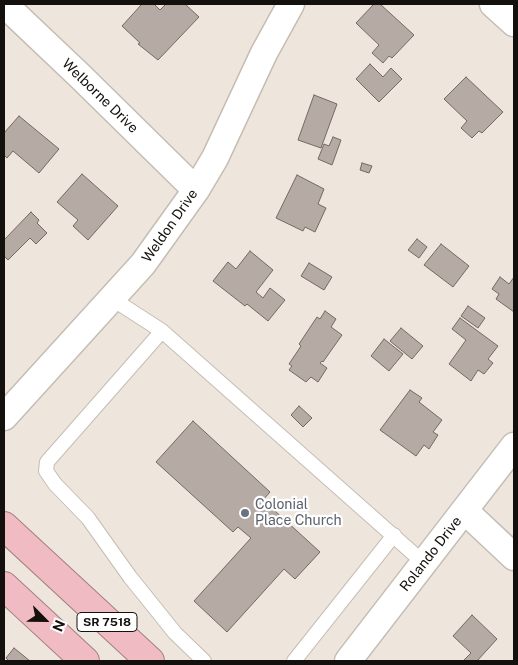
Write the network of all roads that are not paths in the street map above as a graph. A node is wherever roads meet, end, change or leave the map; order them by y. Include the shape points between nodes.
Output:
1 (4, 4) edge
2 (291, 4) edge
3 (493, 4) edge
4 (514, 23) edge
5 (196, 190) junction
6 (111, 298) junction
7 (162, 331) junction
8 (4, 417) edge
9 (514, 446) edge
10 (465, 511) junction
11 (4, 526) edge
12 (394, 535) junction
13 (514, 557) edge
14 (424, 563) junction
15 (4, 586) edge
16 (85, 661) edge
17 (150, 661) edge
18 (204, 661) edge
19 (294, 661) edge
20 (348, 661) edge

1 - 5 street, Welborne Drive
2 - 5 street, Weldon Drive
3 - 4 street
5 - 6 street, Weldon Drive via 143,264
6 - 7 lane
6 - 8 street, Weldon Drive
7 - 12 lane
7 - 18 lane via 47,462 46,471 88,518 170,626
9 - 10 street, Rolando Drive
10 - 13 street
10 - 14 street, Rolando Drive
11 - 17 highway, SR 7518
12 - 14 lane
12 - 19 lane
14 - 20 street, Rolando Drive
15 - 16 highway, SR 7518

